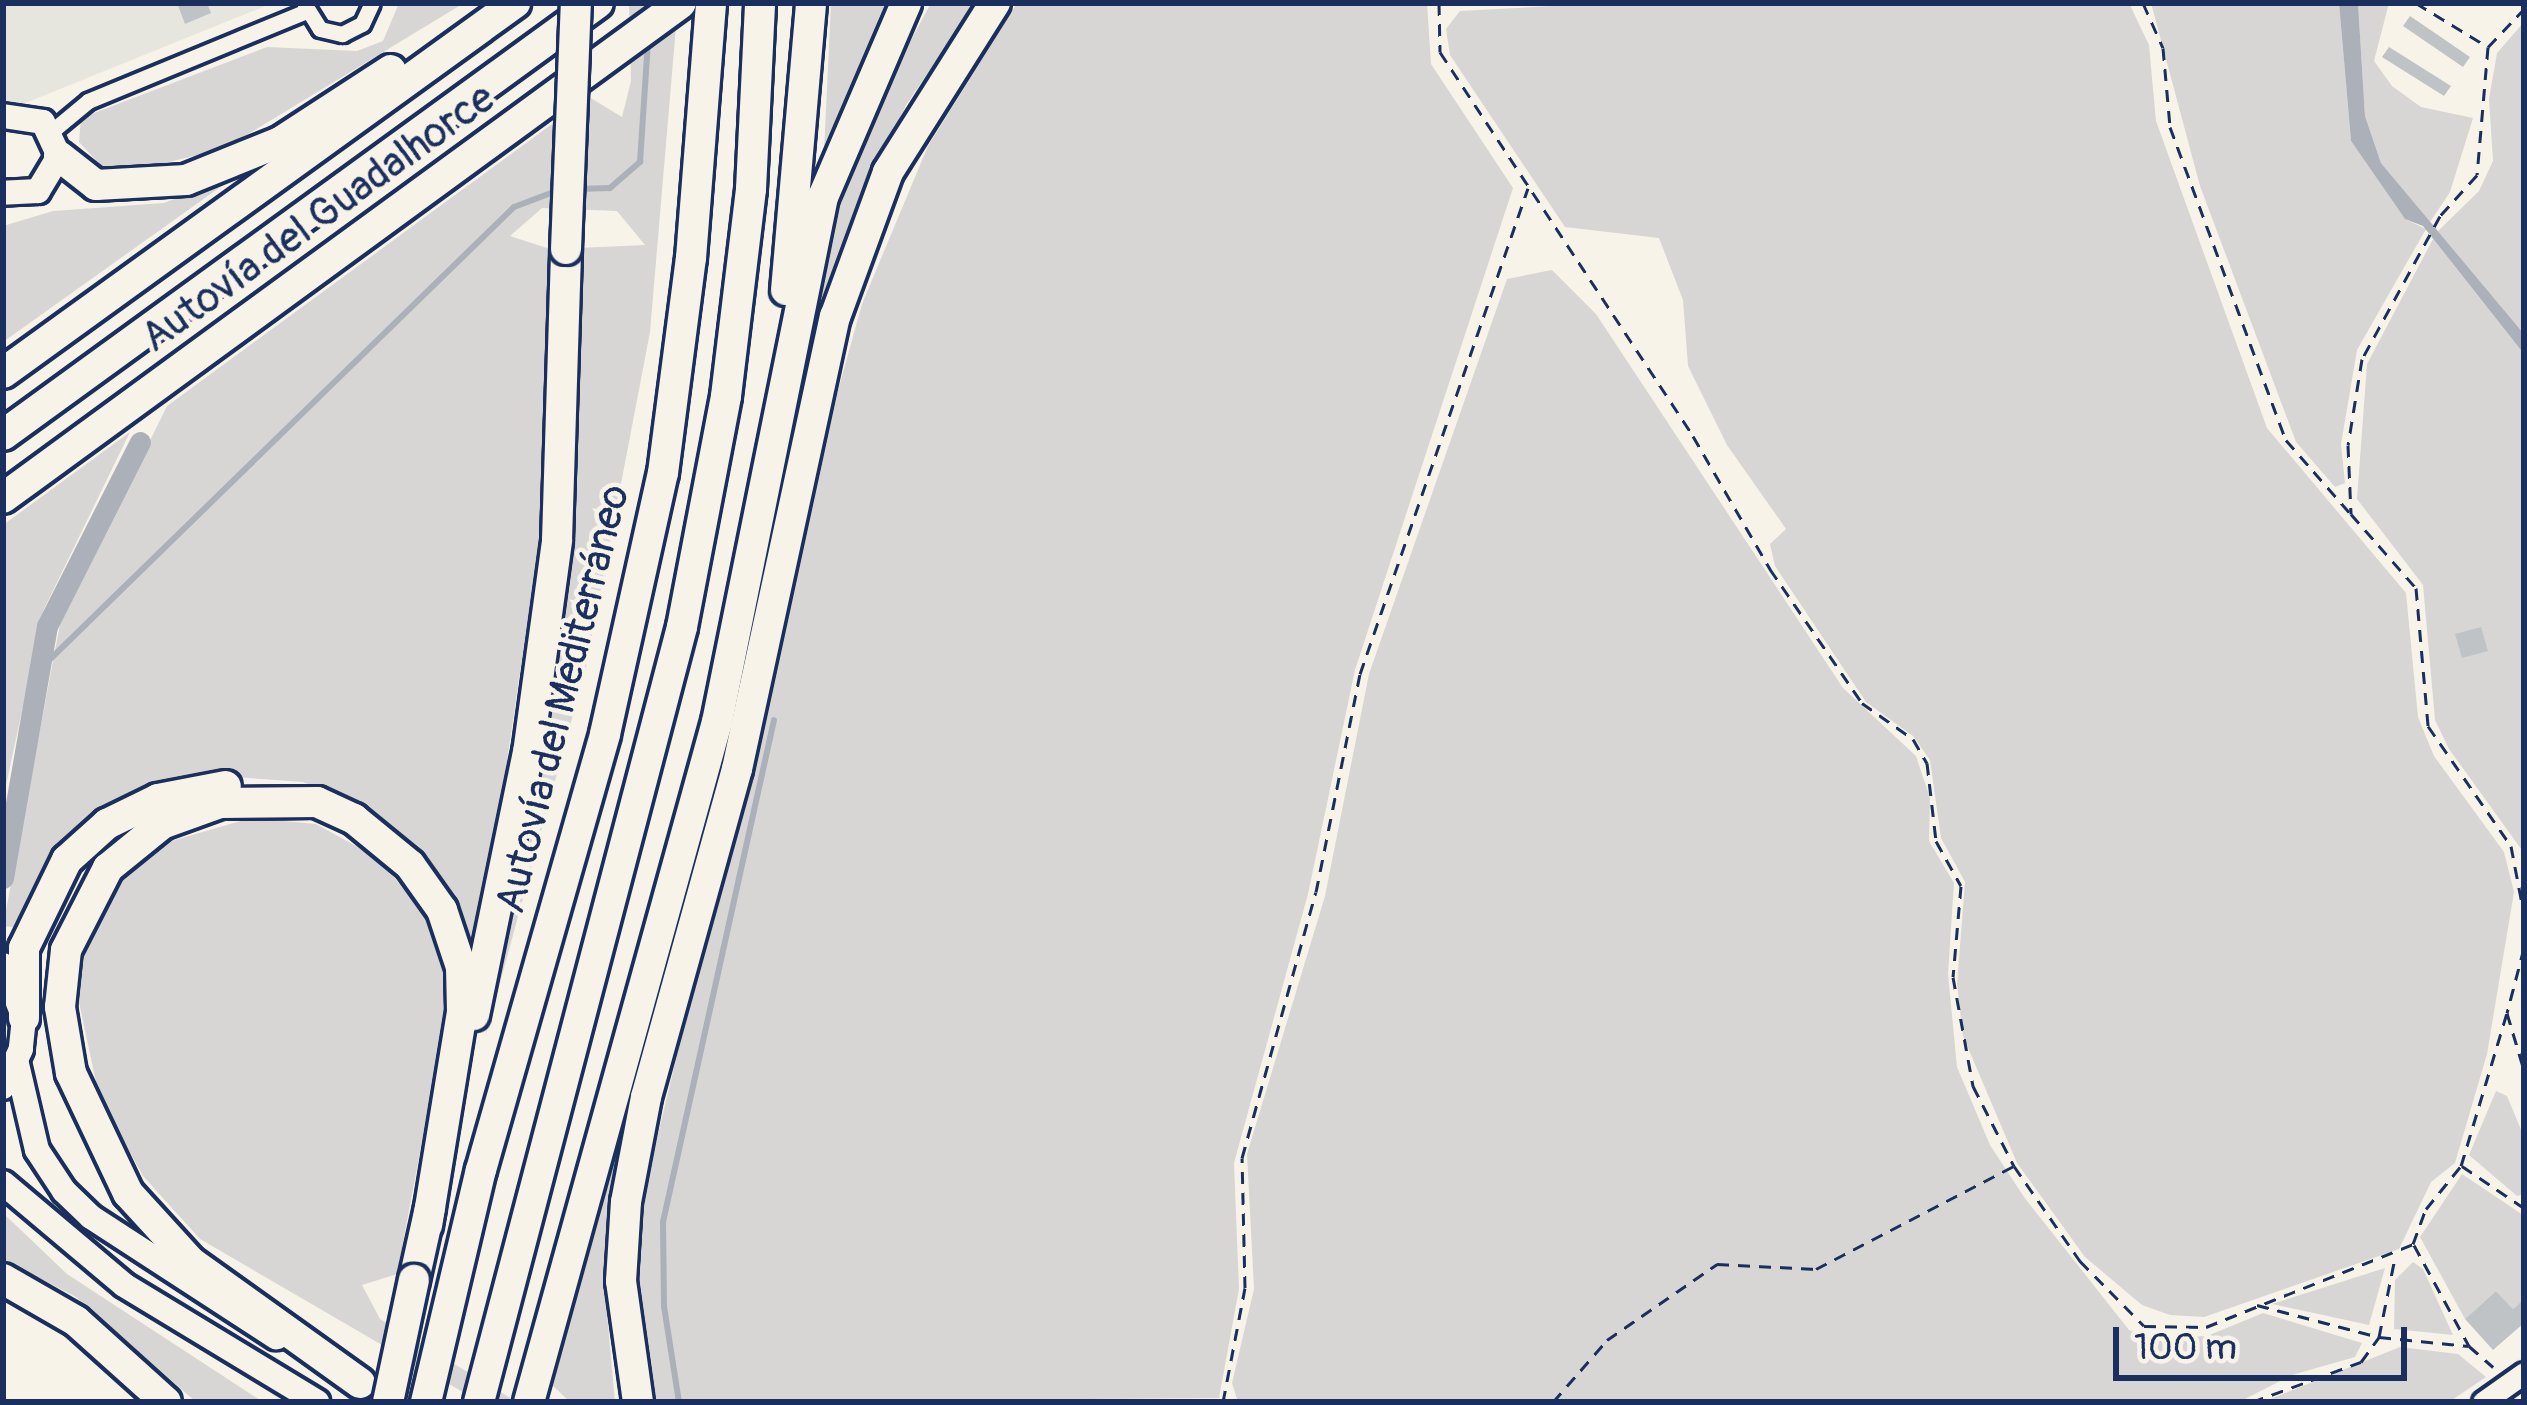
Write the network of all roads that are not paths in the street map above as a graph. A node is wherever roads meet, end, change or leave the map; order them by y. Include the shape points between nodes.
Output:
1 (372, 3) edge
2 (680, 3) edge
3 (711, 3) edge
4 (760, 3) edge
5 (811, 3) edge
6 (906, 3) edge
7 (995, 3) edge
8 (588, 5) edge
9 (306, 7) edge
10 (504, 11) edge
11 (4, 115) edge
12 (55, 143) junction
13 (3, 194) edge
14 (3, 373) edge
15 (3, 435) edge
16 (3, 498) edge
17 (753, 552) junction
18 (316, 802) junction
19 (3, 965) edge
20 (24, 1018) junction
21 (17, 1064) junction
22 (3, 1087) edge
23 (3, 1183) edge
24 (427, 1225) junction
25 (3, 1279) edge
26 (2518, 1378) edge
27 (360, 1383) junction
28 (166, 1402) edge
29 (317, 1402) edge
30 (390, 1402) edge
31 (426, 1402) edge
32 (479, 1402) edge
33 (529, 1402) edge
34 (638, 1402) edge
35 (2483, 1402) edge

1 - 9 street via 362,25 342,34 320,29
2 - 16 highway, Autovía del Guadalhorce
3 - 31 highway, Autovía del Mediterráneo via 692,258 662,473 604,734
4 - 32 highway via 751,189 726,396 682,627
5 - 17 highway via 797,204
6 - 17 highway via 823,196
7 - 34 highway via 887,172 835,317 736,769 646,1097 626,1202 621,1281
8 - 15 highway, Autovía del Guadalhorce
8 - 24 highway, bridge via 566,249 556,540 528,753
9 - 12 street via 88,101 61,116
10 - 12 highway via 409,58 280,142 186,180 96,184
10 - 14 highway
11 - 12 main road via 31,116
12 - 13 main road via 38,191
17 - 33 highway via 717,722
18 - 20 highway via 275,788 218,786 158,799 107,824 67,860 41,900 24,947
18 - 24 highway via 354,819 410,865 442,910 460,967 462,1012
18 - 27 highway via 220,803 163,824 108,868 66,950 60,1007 71,1073 128,1193 191,1262
19 - 20 main road
20 - 21 main road
21 - 22 main road
21 - 27 main road via 37,1150 91,1217 228,1311
23 - 29 main road via 124,1285
24 - 30 highway, bridge
25 - 28 highway via 76,1321
26 - 35 main road
27 - 30 main road

